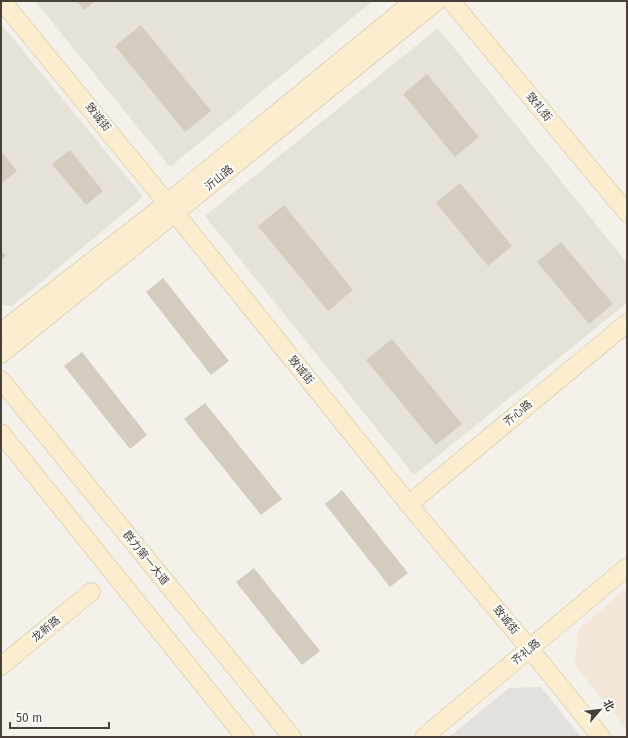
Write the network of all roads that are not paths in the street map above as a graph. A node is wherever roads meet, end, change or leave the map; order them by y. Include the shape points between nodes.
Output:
1 (2, 1) edge
2 (414, 1) edge
3 (437, 1) edge
4 (451, 1) edge
5 (171, 208) junction
6 (627, 213) edge
7 (627, 323) edge
8 (1, 332) edge
9 (627, 333) edge
10 (1, 354) edge
11 (1, 380) edge
12 (1, 433) edge
13 (411, 507) junction
14 (627, 567) edge
15 (530, 649) junction
16 (1, 654) edge
17 (1, 666) edge
18 (245, 737) edge
19 (292, 737) edge
20 (424, 737) edge
21 (601, 737) edge

1 - 5 street, 致诚街
2 - 5 street, 沂山路
3 - 5 street, 沂山路
4 - 6 street, 致礼街
5 - 8 street, 沂山路
5 - 10 street, 沂山路
5 - 13 street, 致诚街
7 - 13 street, 齐心路
9 - 13 street, 齐心路
11 - 19 street, 群力第一大道
12 - 18 street
13 - 15 street, 致诚街
14 - 15 street, 齐礼路
15 - 20 street, 齐礼路
15 - 21 street, 致诚街
16 - 17 street, 龙新路 via 88,588

